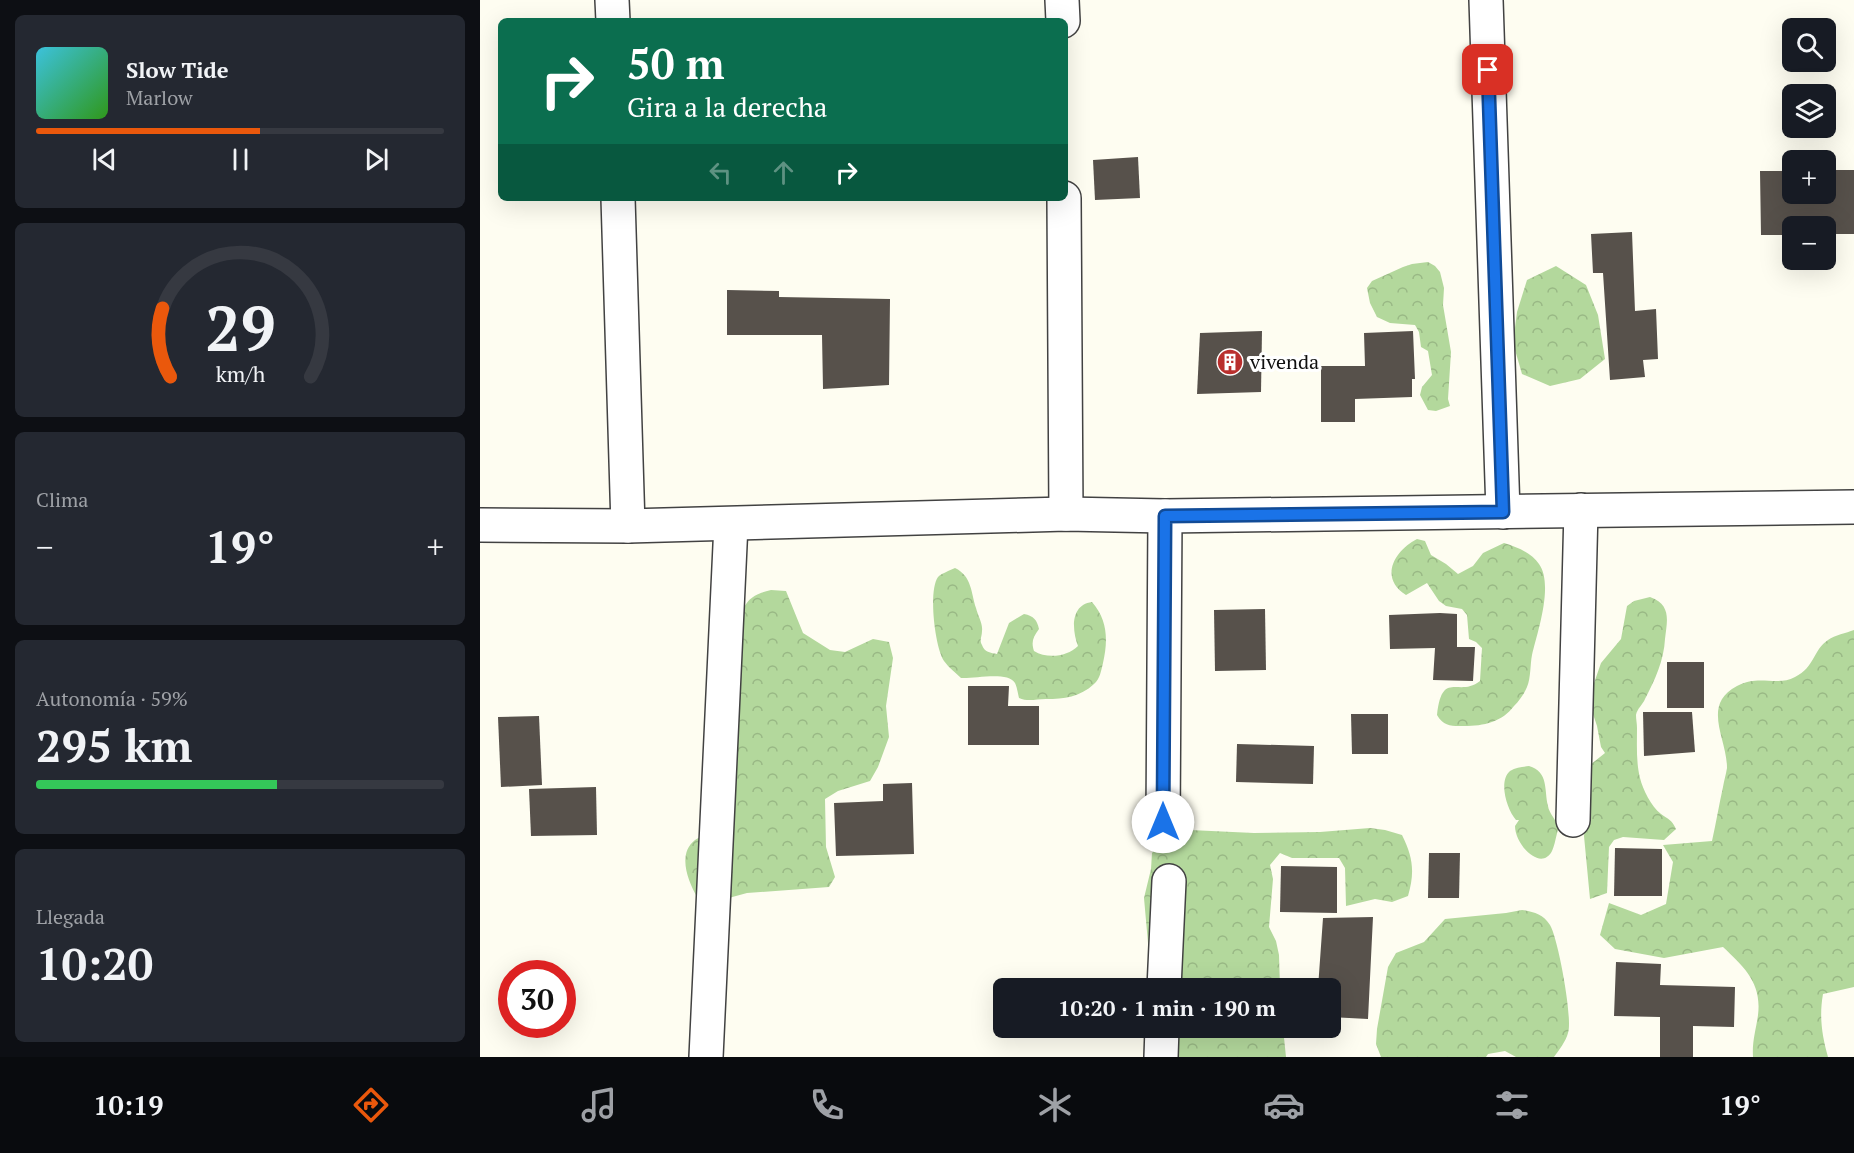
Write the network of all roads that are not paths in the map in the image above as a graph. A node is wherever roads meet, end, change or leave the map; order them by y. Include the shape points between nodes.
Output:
1 (612, 0) edge
2 (1062, 0) edge
3 (1486, 0) edge
4 (613, 18) edge
5 (1063, 18) edge
6 (618, 201) edge
7 (1064, 201) edge
8 (1854, 507) edge
9 (1581, 510) junction
10 (1503, 512) junction
11 (1066, 514) junction
12 (1165, 516) junction
13 (731, 524) junction
14 (480, 525) edge
15 (628, 526) junction
16 (1573, 820) dead end
17 (1163, 822) dead end
18 (1169, 881) dead end
19 (1164, 978) edge
20 (1162, 1038) edge
21 (706, 1057) edge
22 (1161, 1057) edge

1 - 4 street
2 - 5 street
3 - 10 street
6 - 15 street
7 - 11 street
8 - 9 street
9 - 10 street
9 - 16 street
10 - 12 street
11 - 12 street
11 - 13 street
12 - 17 street
13 - 15 street
13 - 21 street
14 - 15 street
18 - 19 street
20 - 22 street

